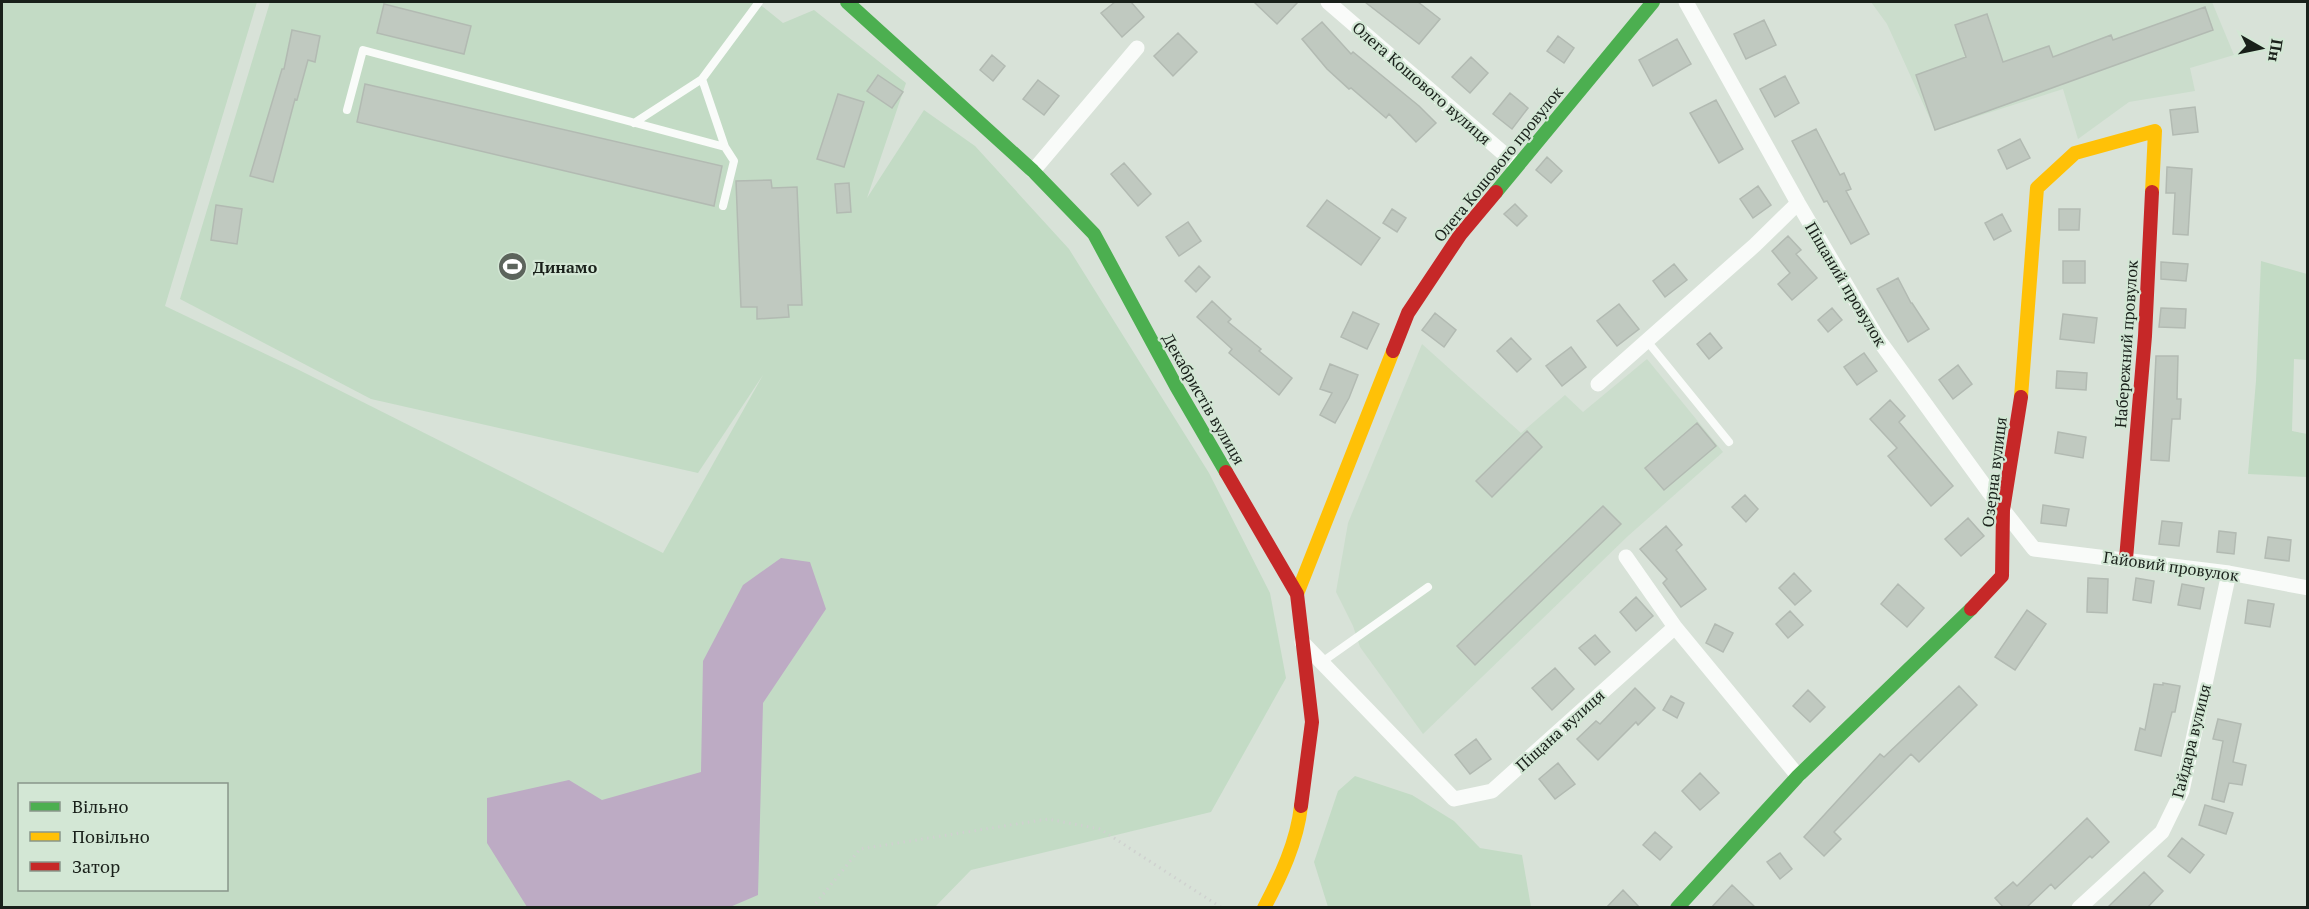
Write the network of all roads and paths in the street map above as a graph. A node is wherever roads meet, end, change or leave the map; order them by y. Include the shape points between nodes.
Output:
1 (759, 2) edge
2 (846, 2) edge
3 (1328, 2) edge
4 (1653, 2) edge
5 (1686, 2) edge
6 (1137, 48) dead end
7 (702, 80) junction
8 (347, 110) dead end
9 (634, 123) junction
10 (2155, 131) joint
11 (725, 147) junction
12 (1517, 165) junction
13 (1033, 171) junction
14 (1798, 203) junction
15 (723, 206) dead end
16 (1647, 341) junction
17 (1598, 384) dead end
18 (1729, 442) dead end
19 (2003, 510) junction
20 (2034, 549) joint
21 (1626, 557) dead end
22 (2126, 559) junction
23 (2229, 573) junction
24 (1428, 587) dead end
25 (2307, 588) edge
26 (1297, 594) junction
27 (1675, 627) junction
28 (1302, 642) junction
29 (1322, 662) junction
30 (1798, 776) junction
31 (812, 908) edge
32 (1222, 908) edge
33 (1264, 908) edge
34 (1677, 908) edge
35 (2079, 908) edge

1 - 7 lane
2 - 13 street, Декабристів вулиця
3 - 12 street, Олега Кошового вулиця
4 - 12 street, Олега Кошового провулок
5 - 14 street, Піщаний провулок
6 - 13 street
7 - 9 lane
7 - 11 lane
8 - 9 lane via 363,50
9 - 11 lane
10 - 19 street, Озерна вулиця via 2075,153 2037,188 2022,389
10 - 22 street, Набережний провулок via 2145,336
11 - 15 lane via 734,161
12 - 26 street, Олега Кошового провулок via 1460,235 1408,314
13 - 26 street, Декабристів вулиця via 1094,234 1176,386
14 - 16 street
14 - 19 street, Піщаний провулок via 1878,339
16 - 17 street
16 - 18 lane
19 - 20 street, Піщаний провулок
19 - 30 street, Озерна вулиця via 2002,576
20 - 22 street, Гайовий провулок
21 - 27 street
22 - 23 street, Гайовий провулок
23 - 25 street, Гайовий провулок
23 - 35 street, Гайдара вулиця via 2182,791 2162,832
24 - 29 lane
26 - 28 street, Декабристів вулиця
27 - 29 street, Піщана вулиця via 1492,791 1454,799
27 - 30 street
28 - 29 street, Піщана вулиця
28 - 33 street, Декабристів вулиця via 1312,722 1299,823 1279,880
30 - 34 street, Озерна вулиця
31 - 32 path via 860,849 1048,819 1100,829

